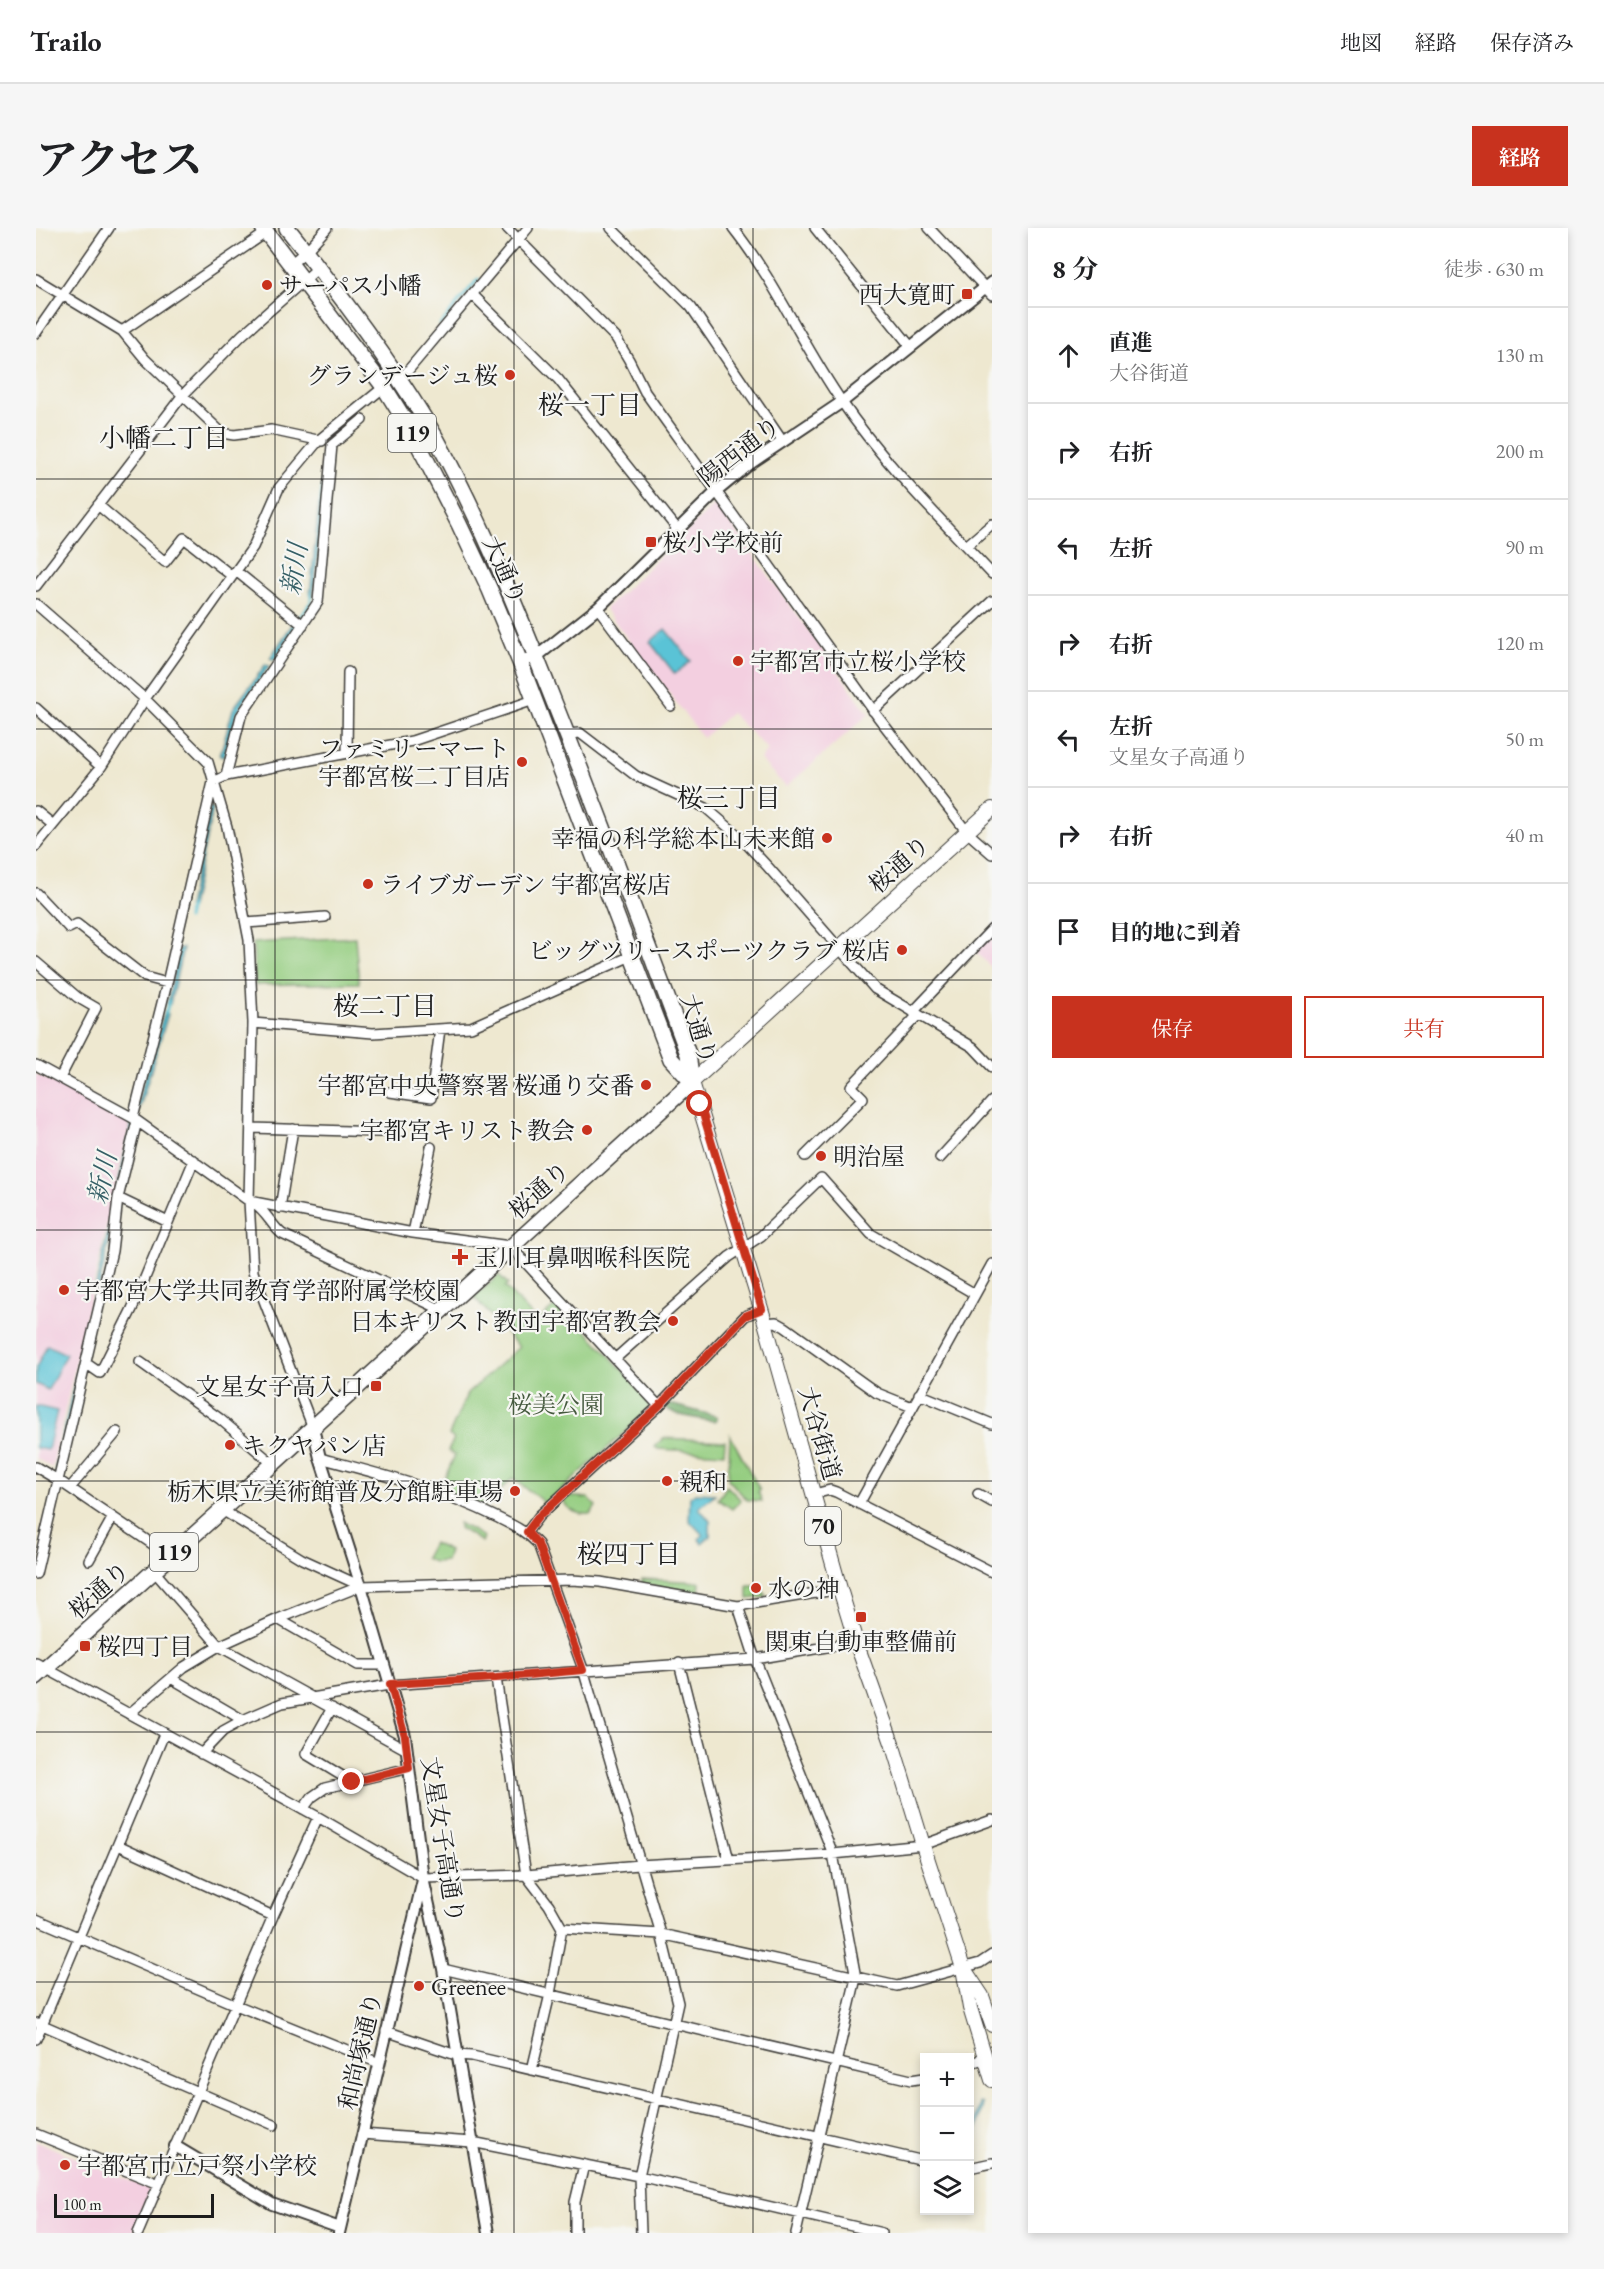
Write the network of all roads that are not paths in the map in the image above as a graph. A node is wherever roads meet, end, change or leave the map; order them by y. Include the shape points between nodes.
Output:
1 (110, 228) edge
2 (287, 228) edge
3 (327, 228) edge
4 (528, 228) edge
5 (611, 228) edge
6 (733, 228) edge
7 (815, 228) edge
8 (929, 228) edge
9 (265, 230) edge
10 (513, 234) edge
11 (306, 251) junction
12 (291, 263) junction
13 (318, 268) junction
14 (36, 279) edge
15 (304, 279) junction
16 (990, 288) edge
17 (61, 294) junction
18 (471, 294) junction
19 (122, 331) junction
20 (36, 333) edge
21 (911, 347) junction
22 (400, 380) junction
23 (384, 387) junction
24 (182, 396) junction
25 (842, 402) junction
26 (362, 420) dead end
27 (783, 442) junction
28 (326, 443) junction
29 (717, 492) junction
30 (99, 505) junction
31 (992, 524) edge
32 (678, 530) junction
33 (966, 546) junction
34 (234, 573) junction
35 (992, 574) edge
36 (36, 586) edge
37 (992, 601) edge
38 (36, 604) edge
39 (598, 608) junction
40 (302, 625) junction
41 (536, 657) junction
42 (520, 662) junction
43 (348, 672) dead end
44 (145, 699) junction
45 (534, 700) junction
46 (671, 706) dead end
47 (36, 708) edge
48 (873, 711) junction
49 (567, 734) junction
50 (347, 753) junction
51 (101, 767) junction
52 (226, 776) junction
53 (213, 782) junction
54 (992, 809) edge
55 (36, 811) edge
56 (52, 824) junction
57 (967, 832) junction
58 (36, 846) edge
59 (992, 854) edge
60 (36, 893) edge
61 (325, 917) dead end
62 (246, 923) junction
63 (992, 929) edge
64 (839, 948) junction
65 (631, 956) junction
66 (36, 962) edge
67 (167, 983) junction
68 (915, 1013) junction
69 (253, 1023) junction
70 (440, 1029) junction
71 (36, 1065) edge
72 (992, 1067) edge
73 (60, 1078) junction
74 (692, 1082) junction
75 (390, 1092) dead end
76 (992, 1101) edge
77 (135, 1120) junction
78 (252, 1128) junction
79 (293, 1129) junction
80 (381, 1132) dead end
81 (431, 1147) dead end
82 (805, 1156) dead end
83 (940, 1158) dead end
84 (194, 1160) junction
85 (118, 1197) junction
86 (249, 1201) junction
87 (280, 1208) junction
88 (168, 1222) junction
89 (413, 1233) junction
90 (510, 1246) junction
91 (743, 1249) junction
92 (992, 1264) edge
93 (975, 1294) junction
94 (442, 1310) junction
95 (763, 1316) junction
96 (616, 1358) junction
97 (140, 1362) dead end
98 (87, 1364) junction
99 (920, 1394) junction
100 (659, 1406) junction
101 (912, 1407) junction
102 (992, 1424) edge
103 (313, 1428) junction
104 (117, 1432) dead end
105 (320, 1458) junction
106 (273, 1464) junction
107 (36, 1467) edge
108 (58, 1480) junction
109 (70, 1488) junction
110 (814, 1494) junction
111 (978, 1494) dead end
112 (992, 1502) edge
113 (859, 1504) junction
114 (222, 1510) junction
115 (113, 1517) junction
116 (527, 1532) junction
117 (170, 1556) junction
118 (89, 1560) dead end
119 (154, 1571) junction
120 (992, 1572) edge
121 (36, 1574) edge
122 (551, 1581) junction
123 (361, 1586) junction
124 (840, 1589) junction
125 (738, 1606) junction
126 (278, 1619) junction
127 (856, 1642) junction
128 (219, 1646) junction
129 (755, 1659) junction
130 (679, 1664) junction
131 (384, 1665) junction
132 (39, 1670) edge
133 (583, 1670) junction
134 (171, 1678) junction
135 (496, 1678) junction
136 (390, 1684) junction
137 (313, 1698) junction
138 (332, 1708) junction
139 (129, 1713) junction
140 (243, 1720) junction
141 (164, 1734) junction
142 (407, 1750) junction
143 (201, 1754) junction
144 (409, 1768) junction
145 (352, 1782) junction
146 (303, 1809) junction
147 (318, 1817) junction
148 (992, 1820) edge
149 (118, 1845) junction
150 (923, 1845) junction
151 (833, 1854) junction
152 (729, 1860) junction
153 (639, 1865) junction
154 (526, 1875) junction
155 (423, 1878) junction
156 (273, 1916) junction
157 (36, 1919) edge
158 (562, 1928) junction
159 (661, 1934) junction
160 (78, 1937) junction
161 (992, 1955) edge
162 (963, 1968) junction
163 (443, 1969) junction
164 (856, 1978) junction
165 (550, 1994) junction
166 (236, 2005) junction
167 (675, 2023) junction
168 (39, 2024) edge
169 (992, 2025) edge
170 (386, 2031) junction
171 (36, 2039) edge
172 (456, 2055) junction
173 (985, 2058) junction
174 (836, 2061) junction
175 (974, 2062) edge
176 (379, 2063) junction
177 (532, 2070) junction
178 (920, 2079) edge
179 (992, 2080) edge
180 (199, 2093) junction
181 (657, 2098) junction
182 (274, 2125) dead end
183 (36, 2133) edge
184 (362, 2134) junction
185 (819, 2136) junction
186 (472, 2142) junction
187 (175, 2146) junction
188 (920, 2160) edge
189 (992, 2163) edge
190 (584, 2165) junction
191 (974, 2167) edge
192 (639, 2176) junction
193 (159, 2184) junction
194 (801, 2214) junction
195 (339, 2231) edge
196 (138, 2233) edge
197 (488, 2233) edge
198 (575, 2233) edge
199 (641, 2233) edge
200 (796, 2233) edge
201 (882, 2233) edge

1 - 17 street
2 - 11 highway, 大通り / 119
3 - 11 street
4 - 10 street
5 - 27 street via 691,307
6 - 25 street via 770,281
7 - 21 street
8 - 16 street
9 - 12 highway, 大通り / 119
9 - 19 street
10 - 18 street
10 - 29 street via 616,338 645,392
11 - 12 street
11 - 13 highway, 大通り / 119
12 - 15 highway, 大通り / 119
13 - 15 street
13 - 22 highway, 大通り / 119
14 - 17 street
15 - 23 highway, 大通り / 119
15 - 24 street
16 - 21 street, 陽西通り
17 - 19 street
17 - 20 street
18 - 22 street
18 - 32 street via 558,379
19 - 24 street
21 - 25 street, 陽西通り
22 - 41 highway, 大通り / 119 via 438,443 481,528
23 - 28 street
23 - 42 highway, 大通り / 119 via 454,514
24 - 28 street via 222,434 271,430
24 - 30 street
25 - 27 street, 陽西通り
25 - 33 street via 892,467
26 - 28 street
27 - 29 street, 陽西通り
28 - 34 street via 279,488 254,547
28 - 40 street via 318,602
29 - 32 street, 陽西通り
29 - 48 street
30 - 34 street via 165,561 184,538
30 - 36 street
31 - 33 street
32 - 39 street, 陽西通り
33 - 35 street
34 - 40 street
34 - 44 street
37 - 48 street
38 - 44 street
39 - 41 street, 陽西通り
39 - 46 street
40 - 52 street via 241,716
41 - 42 street, 陽西通り
41 - 49 highway, 大通り / 119
42 - 45 highway, 大通り / 119
43 - 50 street
44 - 51 street
44 - 53 street via 208,762
45 - 50 street via 412,741
45 - 65 highway, 大通り / 119
47 - 51 street
48 - 57 street
49 - 64 street via 580,733 636,776 706,808 741,838
49 - 74 highway, 大通り / 119 via 686,1049
50 - 52 street
51 - 56 street
52 - 53 street
53 - 62 street via 227,827
53 - 67 street
54 - 57 main road, 桜通り
55 - 56 street
56 - 58 street
57 - 59 street
57 - 64 main road, 桜通り
60 - 67 street via 69,928 77,924 145,977
61 - 62 street
62 - 69 street
63 - 68 street
64 - 68 street via 875,989
64 - 74 main road, 桜通り
65 - 70 street via 495,1018 471,1027
65 - 74 highway, 大通り / 119 via 671,1059
66 - 73 street via 96,1008
67 - 77 street
68 - 72 street via 973,1047
68 - 82 street via 851,1086 862,1098
69 - 70 street via 373,1033
69 - 78 street
70 - 75 street via 431,1098
71 - 73 street
73 - 77 street
74 - 90 highway, 桜通り / 119
74 - 91 main road, 大谷街道 / 70
76 - 83 street
77 - 84 street
77 - 85 street
78 - 79 street
78 - 86 street
79 - 80 street
79 - 87 street
81 - 89 street
84 - 86 street
84 - 88 street
85 - 88 street
85 - 98 street via 112,1251
86 - 87 street
86 - 94 street via 282,1234
86 - 103 street via 253,1272
87 - 89 street
88 - 98 street via 100,1373
89 - 90 street
90 - 94 highway, 桜通り / 119
90 - 96 street
91 - 93 street via 821,1179 871,1234
91 - 95 main road, 大谷街道 / 70
91 - 96 street via 729,1257
92 - 93 street
93 - 99 street
94 - 103 highway, 桜通り / 119
95 - 100 street via 745,1316
95 - 101 street via 785,1327 877,1393
95 - 110 main road, 大谷街道 / 70
96 - 100 street
97 - 106 street via 220,1419
98 - 108 street
99 - 101 street
99 - 102 street
100 - 116 street via 539,1516
101 - 113 street
103 - 105 street, 文星女子高通り
103 - 106 highway, 桜通り / 119
104 - 109 street
105 - 116 street via 428,1487
105 - 123 street, 文星女子高通り
106 - 114 highway, 桜通り / 119
107 - 108 street
108 - 109 street
108 - 121 street
109 - 115 street
110 - 113 street via 830,1490
110 - 124 main road, 大谷街道 / 70
111 - 112 street
113 - 120 street
114 - 117 highway, 桜通り / 119
114 - 123 street via 302,1559
115 - 117 street
115 - 118 street
116 - 122 street via 538,1544
117 - 119 highway, 桜通り / 119
119 - 128 street
119 - 132 highway, 桜通り / 119
122 - 123 street
122 - 125 street via 600,1582
122 - 133 street
123 - 126 street
123 - 131 street, 文星女子高通り
124 - 125 street
124 - 127 main road, 大谷街道 / 70
125 - 129 street
126 - 128 street
126 - 131 street via 358,1665
127 - 129 street
127 - 150 main road, 大谷街道 / 70
128 - 134 street
128 - 137 street
129 - 130 street
129 - 151 street
130 - 133 street
130 - 152 street
131 - 136 street, 文星女子高通り
132 - 139 street
133 - 135 street
133 - 153 street
134 - 139 street
134 - 140 street
135 - 136 street
135 - 154 street
136 - 137 street
136 - 142 street, 文星女子高通り
137 - 138 street
137 - 140 street via 282,1703
138 - 142 street
138 - 145 street via 306,1754
139 - 141 street
140 - 143 street via 223,1731
141 - 143 street
141 - 149 street
142 - 144 street, 文星女子高通り
143 - 146 street
144 - 145 street
144 - 155 street, 文星女子高通り
145 - 146 street via 318,1792
146 - 147 street
147 - 155 street
147 - 156 street
148 - 150 street
149 - 156 street
149 - 160 street
150 - 151 street
150 - 162 main road, 大谷街道 / 70
151 - 152 street
151 - 164 street
152 - 153 street
153 - 154 street
153 - 159 street
154 - 155 street
154 - 158 street
155 - 163 street, 文星女子高通り
155 - 170 street, 和尚塚通り
156 - 166 street
157 - 160 street
158 - 159 street
158 - 165 street
159 - 164 street
159 - 167 street via 678,2003
160 - 166 street
160 - 168 street
161 - 162 street
162 - 164 street via 897,1986
162 - 169 main road, 大谷街道 / 70 via 982,1996
162 - 173 main road, 大谷街道 / 70
163 - 165 street
163 - 172 street, 文星女子高通り
164 - 174 street
165 - 167 street
165 - 177 street
166 - 176 street
166 - 180 street
167 - 174 street
167 - 181 street
168 - 171 street
168 - 180 street
170 - 172 street
170 - 176 street, 和尚塚通り
172 - 177 street
172 - 186 street, 文星女子高通り
173 - 175 street
173 - 179 main road, 大谷街道 / 70
174 - 178 street via 911,2080
174 - 185 street
176 - 184 street, 和尚塚通り
177 - 181 street
180 - 182 street
180 - 187 street
181 - 185 street
181 - 192 street
183 - 193 street
184 - 186 street
184 - 195 street, 和尚塚通り
185 - 188 street
185 - 194 street
186 - 190 street
186 - 197 street, 文星女子高通り
187 - 193 street
187 - 195 street via 272,2204
189 - 191 street
190 - 192 street
190 - 198 street via 575,2202
192 - 194 street
192 - 199 street
193 - 196 street
194 - 200 street
194 - 201 street

